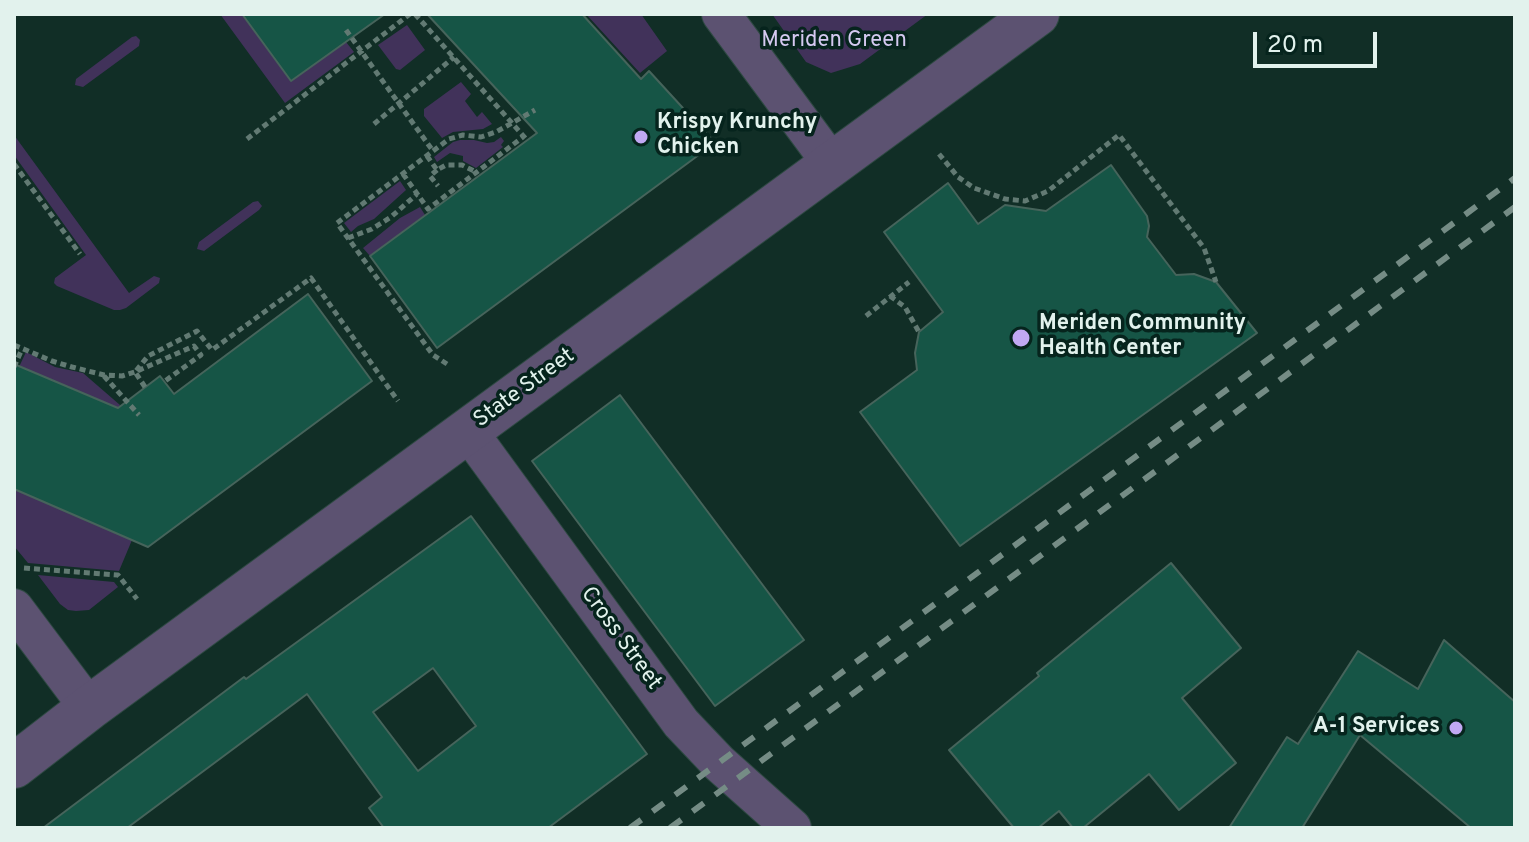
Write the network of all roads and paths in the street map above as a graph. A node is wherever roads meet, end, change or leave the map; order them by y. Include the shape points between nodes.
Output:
1 (413, 14) edge
2 (721, 14) edge
3 (1037, 14) edge
4 (346, 30) dead end
5 (361, 52) junction
6 (454, 57) junction
7 (398, 103) junction
8 (535, 110) dead end
9 (511, 123) junction
10 (374, 124) dead end
11 (247, 139) dead end
12 (433, 151) junction
13 (939, 154) dead end
14 (427, 156) junction
15 (14, 164) edge
16 (832, 164) junction
17 (437, 170) junction
18 (476, 172) junction
19 (403, 174) junction
20 (438, 186) dead end
21 (417, 194) junction
22 (348, 238) junction
23 (80, 254) dead end
24 (909, 282) dead end
25 (1216, 282) dead end
26 (890, 296) junction
27 (866, 316) dead end
28 (919, 332) dead end
29 (14, 345) edge
30 (22, 349) junction
31 (447, 364) dead end
32 (14, 367) edge
33 (135, 372) junction
34 (104, 375) junction
35 (165, 381) dead end
36 (145, 387) dead end
37 (398, 401) dead end
38 (139, 415) dead end
39 (468, 431) junction
40 (23, 568) dead end
41 (137, 599) dead end
42 (14, 608) edge
43 (89, 708) junction
44 (14, 766) edge
45 (792, 828) edge

1 - 5 path
1 - 6 path
2 - 16 street
3 - 16 street, State Street
4 - 5 path
5 - 7 path
5 - 11 path
6 - 7 path
6 - 9 path
7 - 10 path
7 - 12 path
8 - 9 path
9 - 12 path via 481,137 449,139
9 - 18 path via 525,138
12 - 14 path
13 - 25 path via 974,188 1025,201 1048,191 1119,135 1204,248
14 - 17 path
14 - 19 path
15 - 23 path
16 - 39 street, State Street
17 - 18 path via 462,165
17 - 20 path via 430,176
18 - 21 path via 428,209
19 - 21 path
19 - 22 path via 337,223
21 - 22 path via 391,217
22 - 31 path via 433,355
24 - 26 path
26 - 27 path
26 - 28 path via 905,307
29 - 30 path
30 - 32 path
30 - 34 path
33 - 34 path
33 - 35 path via 194,346 201,355
33 - 36 path
33 - 37 path via 148,356 197,331 212,350 311,278
34 - 38 path
39 - 43 street, State Street
39 - 45 street, Cross Street via 681,723
40 - 41 path via 118,575
42 - 43 street
43 - 44 street, State Street

